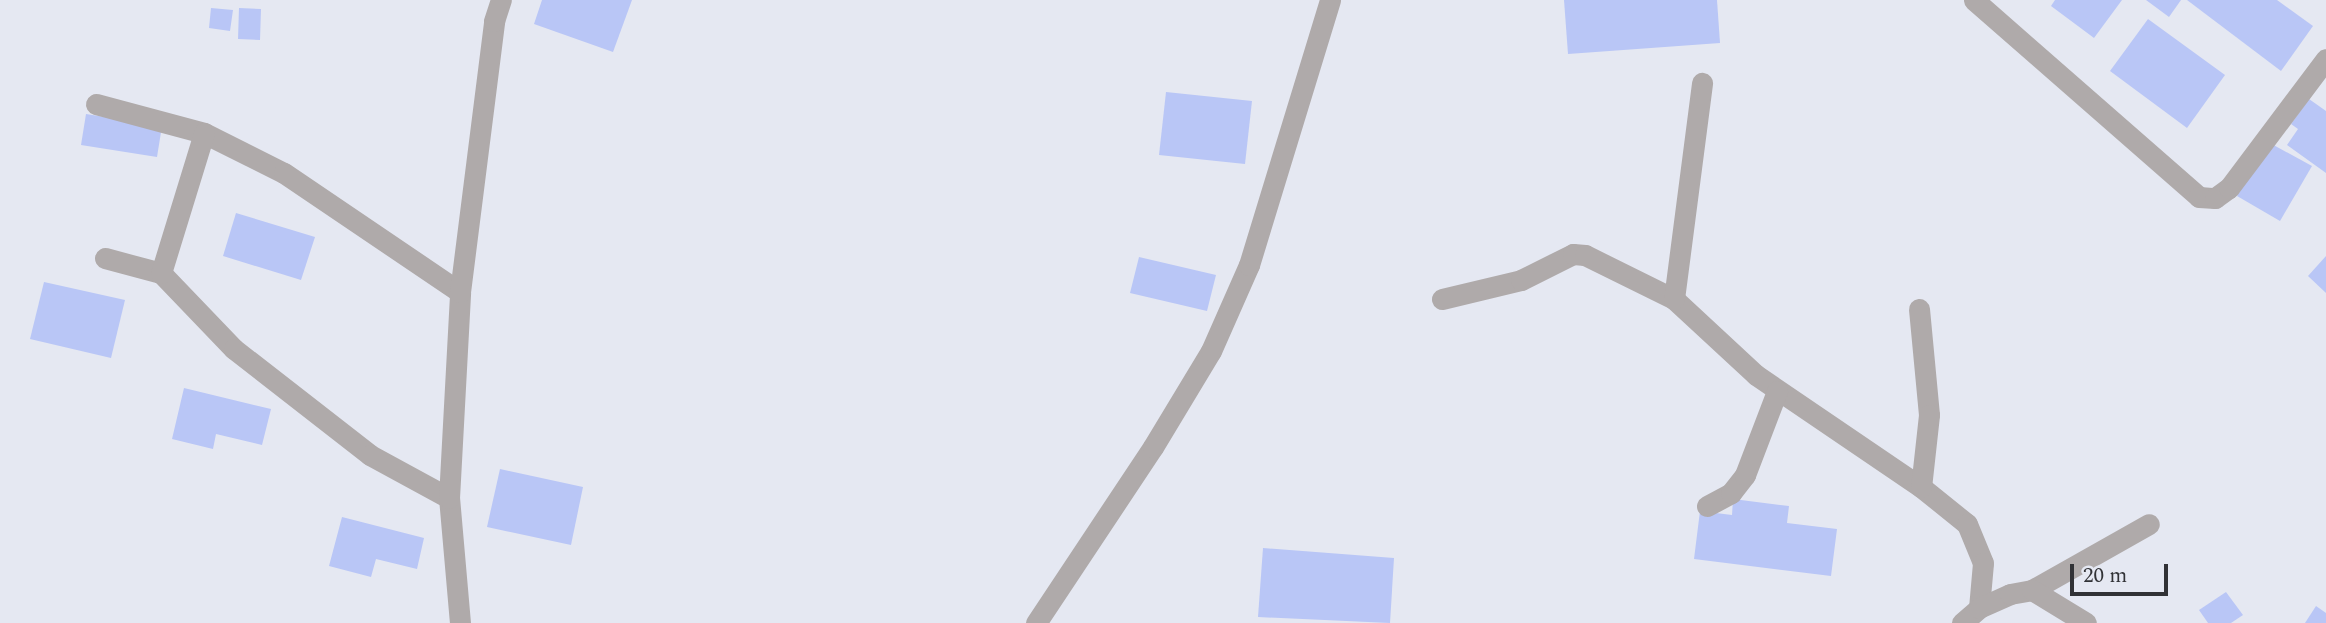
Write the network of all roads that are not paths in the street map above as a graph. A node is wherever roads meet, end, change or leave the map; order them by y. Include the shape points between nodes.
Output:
1 (501, 0) edge
2 (1330, 0) edge
3 (1975, 0) edge
4 (2326, 59) edge
5 (1702, 83) dead end
6 (96, 104) dead end
7 (204, 133) junction
8 (105, 258) dead end
9 (160, 273) junction
10 (460, 292) junction
11 (1442, 299) dead end
12 (1674, 299) junction
13 (1919, 309) dead end
14 (1777, 390) junction
15 (1921, 487) junction
16 (449, 498) junction
17 (1707, 506) dead end
18 (2149, 524) dead end
19 (1983, 563) junction
20 (2032, 590) junction
21 (2010, 594) junction
22 (1979, 608) junction
23 (1048, 619) edge
24 (460, 623) edge
25 (1962, 623) edge
26 (2086, 623) edge

1 - 10 street via 494,21
2 - 23 street via 1250,265 1211,351
3 - 4 street via 2199,197 2215,198 2229,188
5 - 12 street
6 - 7 street
7 - 9 street
7 - 10 street via 284,173
8 - 9 street
9 - 16 street via 234,349 360,447
10 - 16 street
11 - 12 street via 1521,280 1573,254 1586,255
12 - 14 street
13 - 15 street via 1928,415
14 - 15 street
14 - 17 street via 1745,475 1731,493
15 - 19 street via 1967,524
16 - 24 street
18 - 20 street
19 - 21 street
19 - 22 street
20 - 21 street
20 - 26 street
21 - 22 street
22 - 25 street

